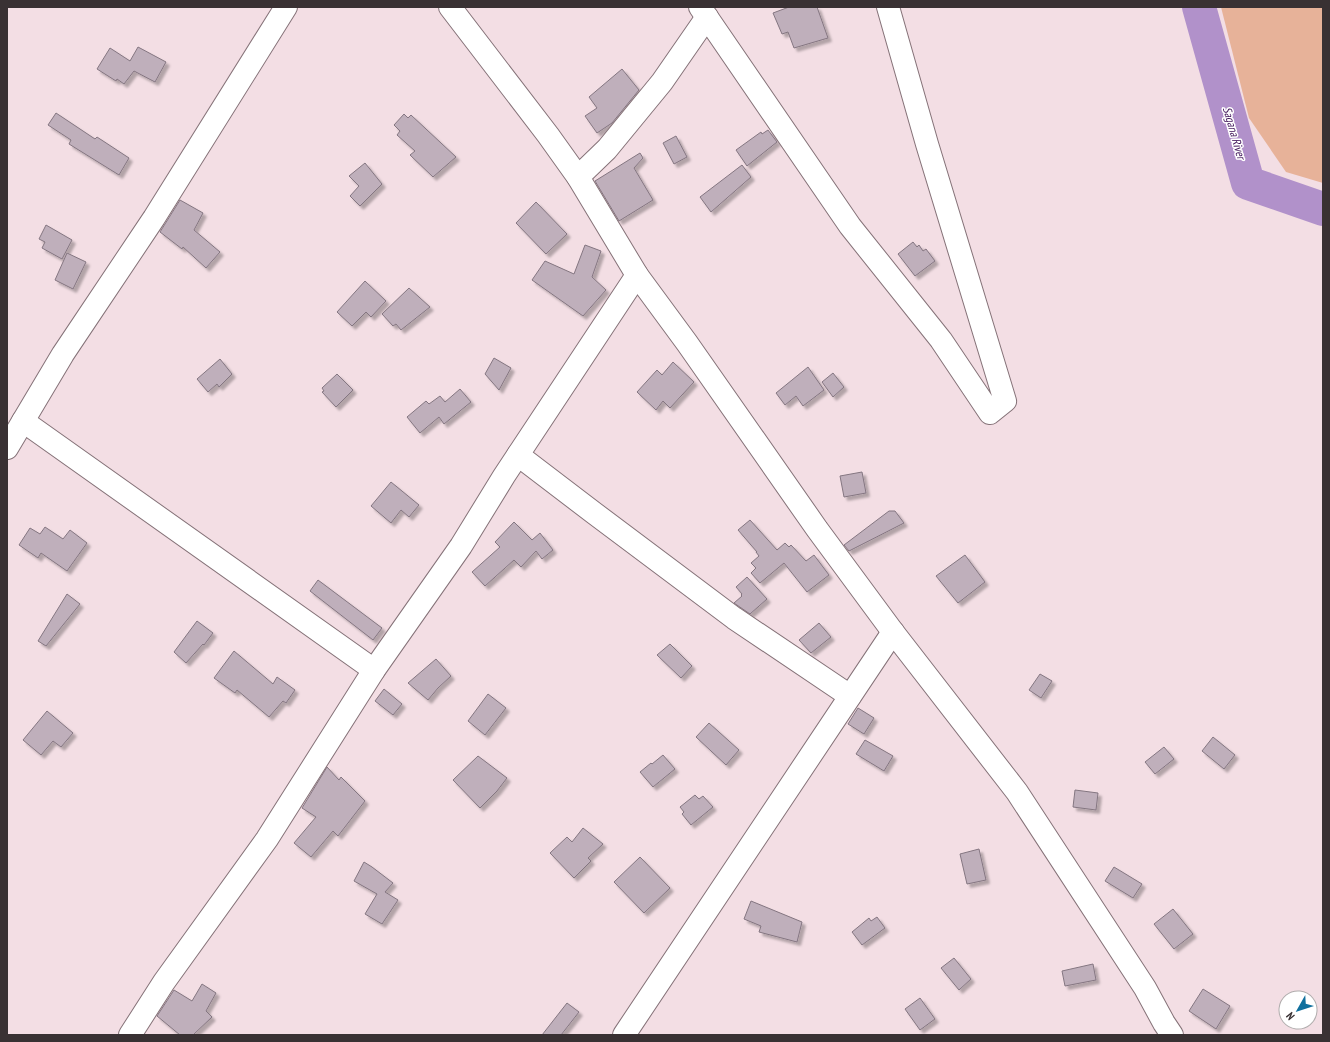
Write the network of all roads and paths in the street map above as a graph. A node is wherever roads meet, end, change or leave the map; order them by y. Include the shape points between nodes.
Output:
1 (286, 7) edge
2 (450, 7) edge
3 (888, 7) edge
4 (704, 12) edge
5 (578, 177) junction
6 (637, 275) junction
7 (24, 421) junction
8 (7, 448) edge
9 (518, 454) junction
10 (893, 632) junction
11 (374, 670) junction
12 (850, 696) junction
13 (1162, 1031) edge
14 (130, 1035) edge
15 (624, 1035) edge

1 - 7 street via 154,218 63,354
2 - 5 street
3 - 4 street via 1005,401 990,412 941,340 850,226
4 - 5 street via 662,82 607,149
5 - 6 street
6 - 9 street
6 - 10 street
7 - 8 street
7 - 11 street
9 - 11 street via 461,546
9 - 12 street via 734,618
10 - 12 street
10 - 13 street via 1017,792 1145,988
11 - 14 street via 267,839 164,982
12 - 15 street

